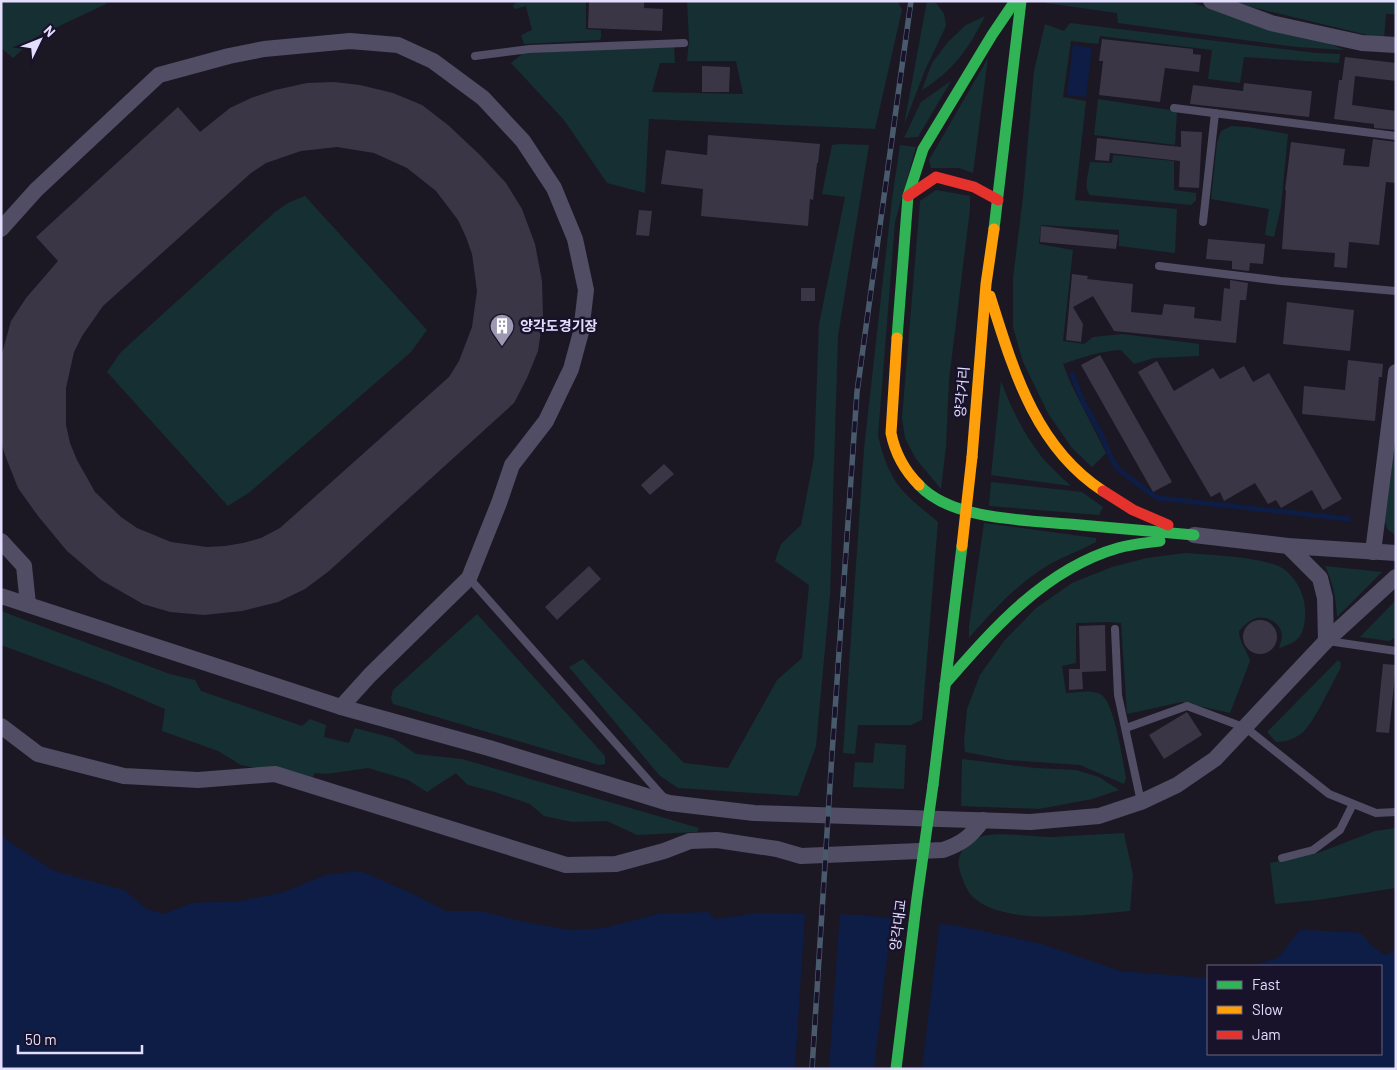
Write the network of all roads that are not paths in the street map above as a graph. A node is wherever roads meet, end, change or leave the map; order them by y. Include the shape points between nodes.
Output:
1 (1015, 1) edge
2 (1021, 1) edge
3 (1211, 1) edge
4 (684, 43) dead end
5 (1396, 45) edge
6 (475, 56) dead end
7 (1174, 108) dead end
8 (1215, 113) junction
9 (1396, 136) edge
10 (908, 196) junction
11 (998, 200) junction
12 (1202, 222) dead end
13 (1, 230) edge
14 (1159, 266) dead end
15 (986, 284) junction
16 (1396, 292) edge
17 (1396, 372) edge
18 (1194, 534) junction
19 (1, 541) edge
20 (1288, 546) junction
21 (1373, 552) junction
22 (1396, 553) edge
23 (1396, 577) edge
24 (469, 578) junction
25 (1, 596) edge
26 (28, 604) junction
27 (1115, 629) dead end
28 (1326, 641) junction
29 (1396, 651) edge
30 (945, 684) junction
31 (341, 707) junction
32 (1, 726) edge
33 (1126, 728) junction
34 (1246, 728) junction
35 (934, 785) joint
36 (1141, 802) junction
37 (669, 803) junction
38 (1353, 804) junction
39 (1396, 812) edge
40 (983, 820) junction
41 (1282, 858) dead end
42 (896, 1069) edge

1 - 10 main road via 923,149
2 - 11 main road, 양각거리
3 - 5 street via 1270,23 1362,43
4 - 6 lane via 530,49
7 - 8 lane
8 - 9 lane
8 - 12 lane
10 - 11 main road via 936,177 974,187
10 - 18 main road via 892,436 900,458 914,479 926,493 948,506 976,512 1039,521
11 - 15 main road, 양각거리
13 - 24 street via 36,190 160,76 264,49 350,41 398,45 433,61 469,87 523,141 554,188 575,238 586,290 581,332 571,369 546,421 512,465
14 - 16 lane
15 - 18 main road via 1009,356 1046,435 1073,467 1110,498 1147,518
15 - 30 main road, 양각거리, bridge via 972,457
17 - 21 street
18 - 20 street
18 - 30 main road via 1118,548 1060,574 1028,597
19 - 26 street via 24,566
20 - 21 street
20 - 28 street via 1320,578 1325,598
21 - 22 street
23 - 28 street
24 - 31 street
24 - 37 lane
25 - 26 street
26 - 31 street
27 - 33 lane via 1118,695
28 - 29 lane
28 - 34 street
30 - 35 main road, 양각거리
31 - 37 street
32 - 40 street via 38,754 124,776 198,780 275,774 566,865 616,864 690,841 725,841 801,856 943,850 971,836
33 - 34 lane via 1187,706
33 - 36 lane
34 - 36 street via 1215,759 1177,785
34 - 38 lane via 1329,794
35 - 42 main road, 양각대교, bridge
36 - 40 street via 1099,816 1030,822
37 - 40 street via 754,813
38 - 39 lane via 1376,813
38 - 41 lane via 1340,830 1313,850

